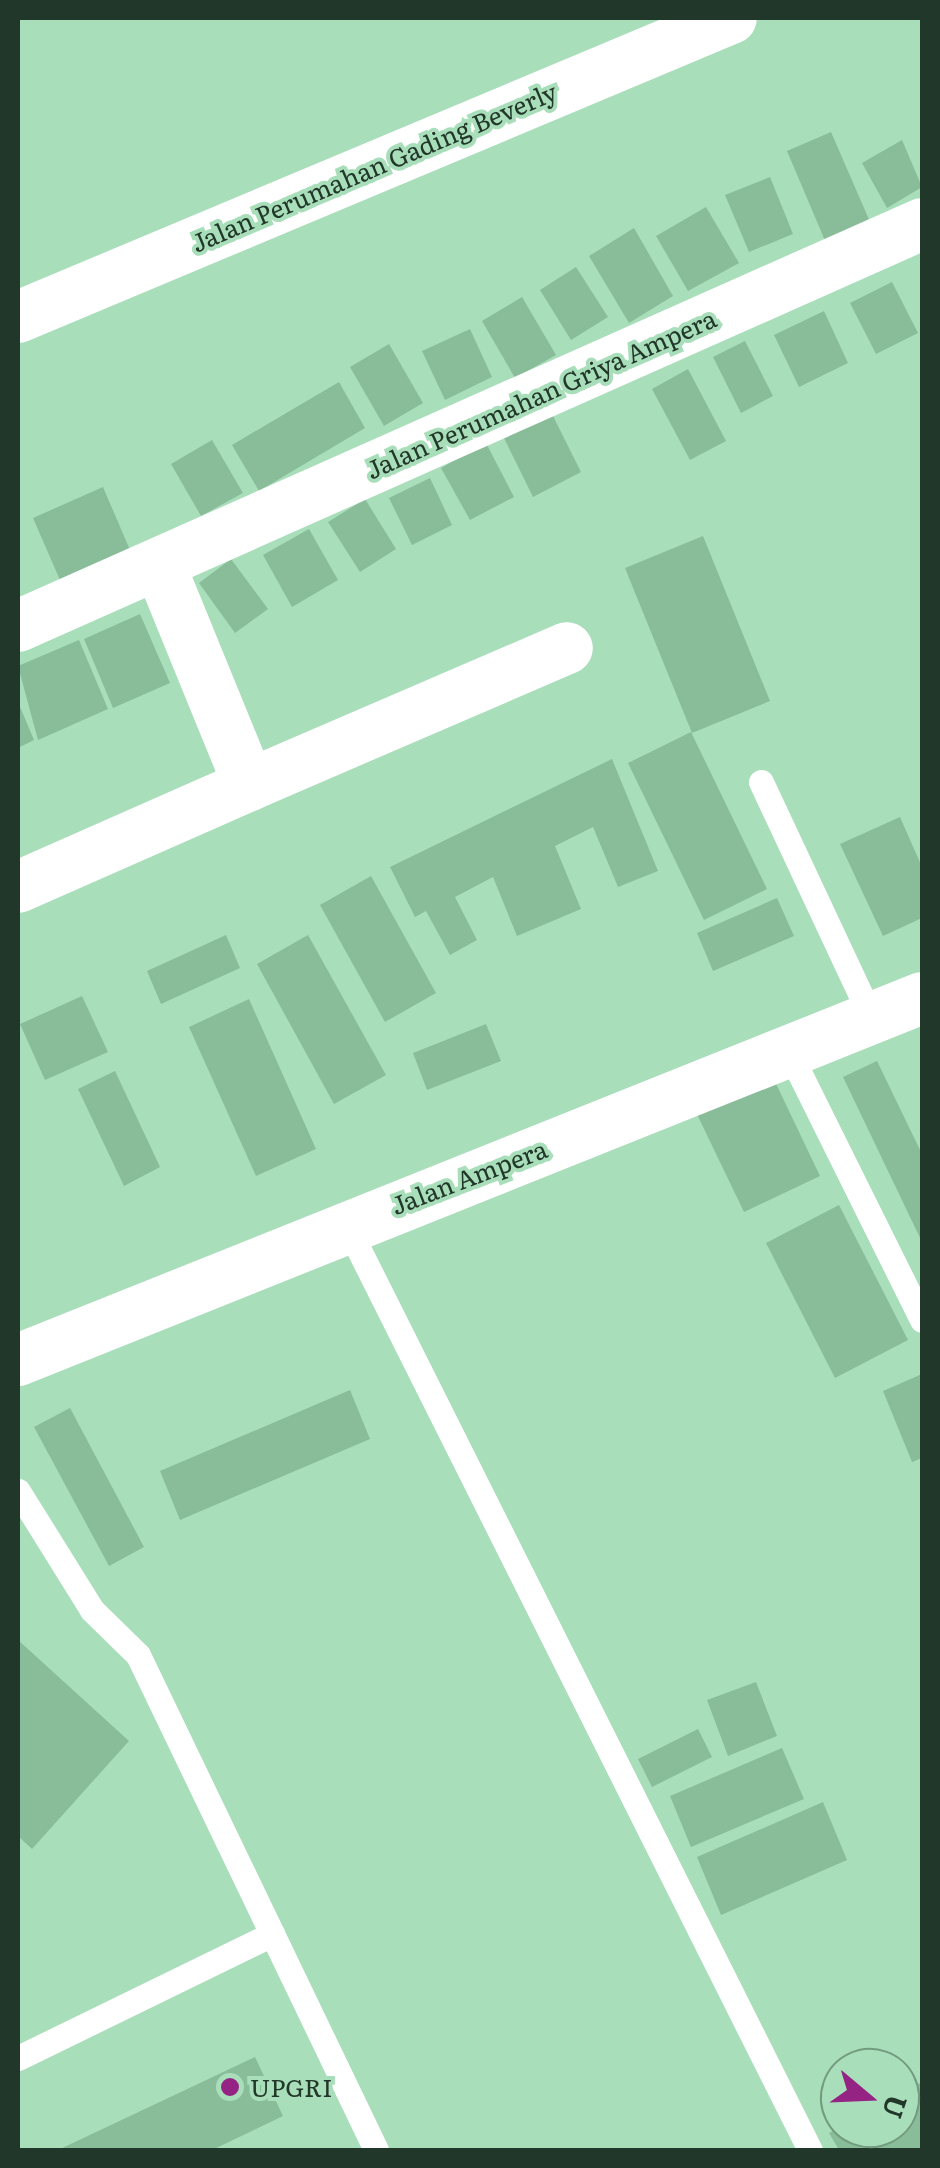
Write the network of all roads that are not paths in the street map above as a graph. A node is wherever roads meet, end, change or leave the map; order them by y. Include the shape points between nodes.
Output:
1 (731, 18) edge
2 (922, 224) edge
3 (18, 317) edge
4 (159, 564) junction
5 (18, 626) edge
6 (568, 648) dead end
7 (761, 782) dead end
8 (249, 786) junction
9 (18, 887) edge
10 (922, 998) edge
11 (872, 1019) junction
12 (790, 1054) junction
13 (346, 1224) junction
14 (922, 1320) edge
15 (18, 1360) edge
16 (18, 1491) edge
17 (28, 1540) edge
18 (272, 1934) junction
19 (18, 2058) edge
20 (376, 2150) edge
21 (810, 2150) edge

1 - 3 street, Jalan Perumahan Gading Beverly
2 - 4 street, Jalan Perumahan Griya Ampera
4 - 5 street, Jalan Perumahan Griya Ampera
4 - 8 street
6 - 8 street
7 - 11 lane
8 - 9 street
10 - 11 street, Jalan Ampera
11 - 12 street, Jalan Ampera
12 - 13 street, Jalan Ampera
12 - 14 lane
13 - 15 street, Jalan Ampera
13 - 21 lane
16 - 17 lane
17 - 18 lane via 138,1655
18 - 19 lane
18 - 20 lane

